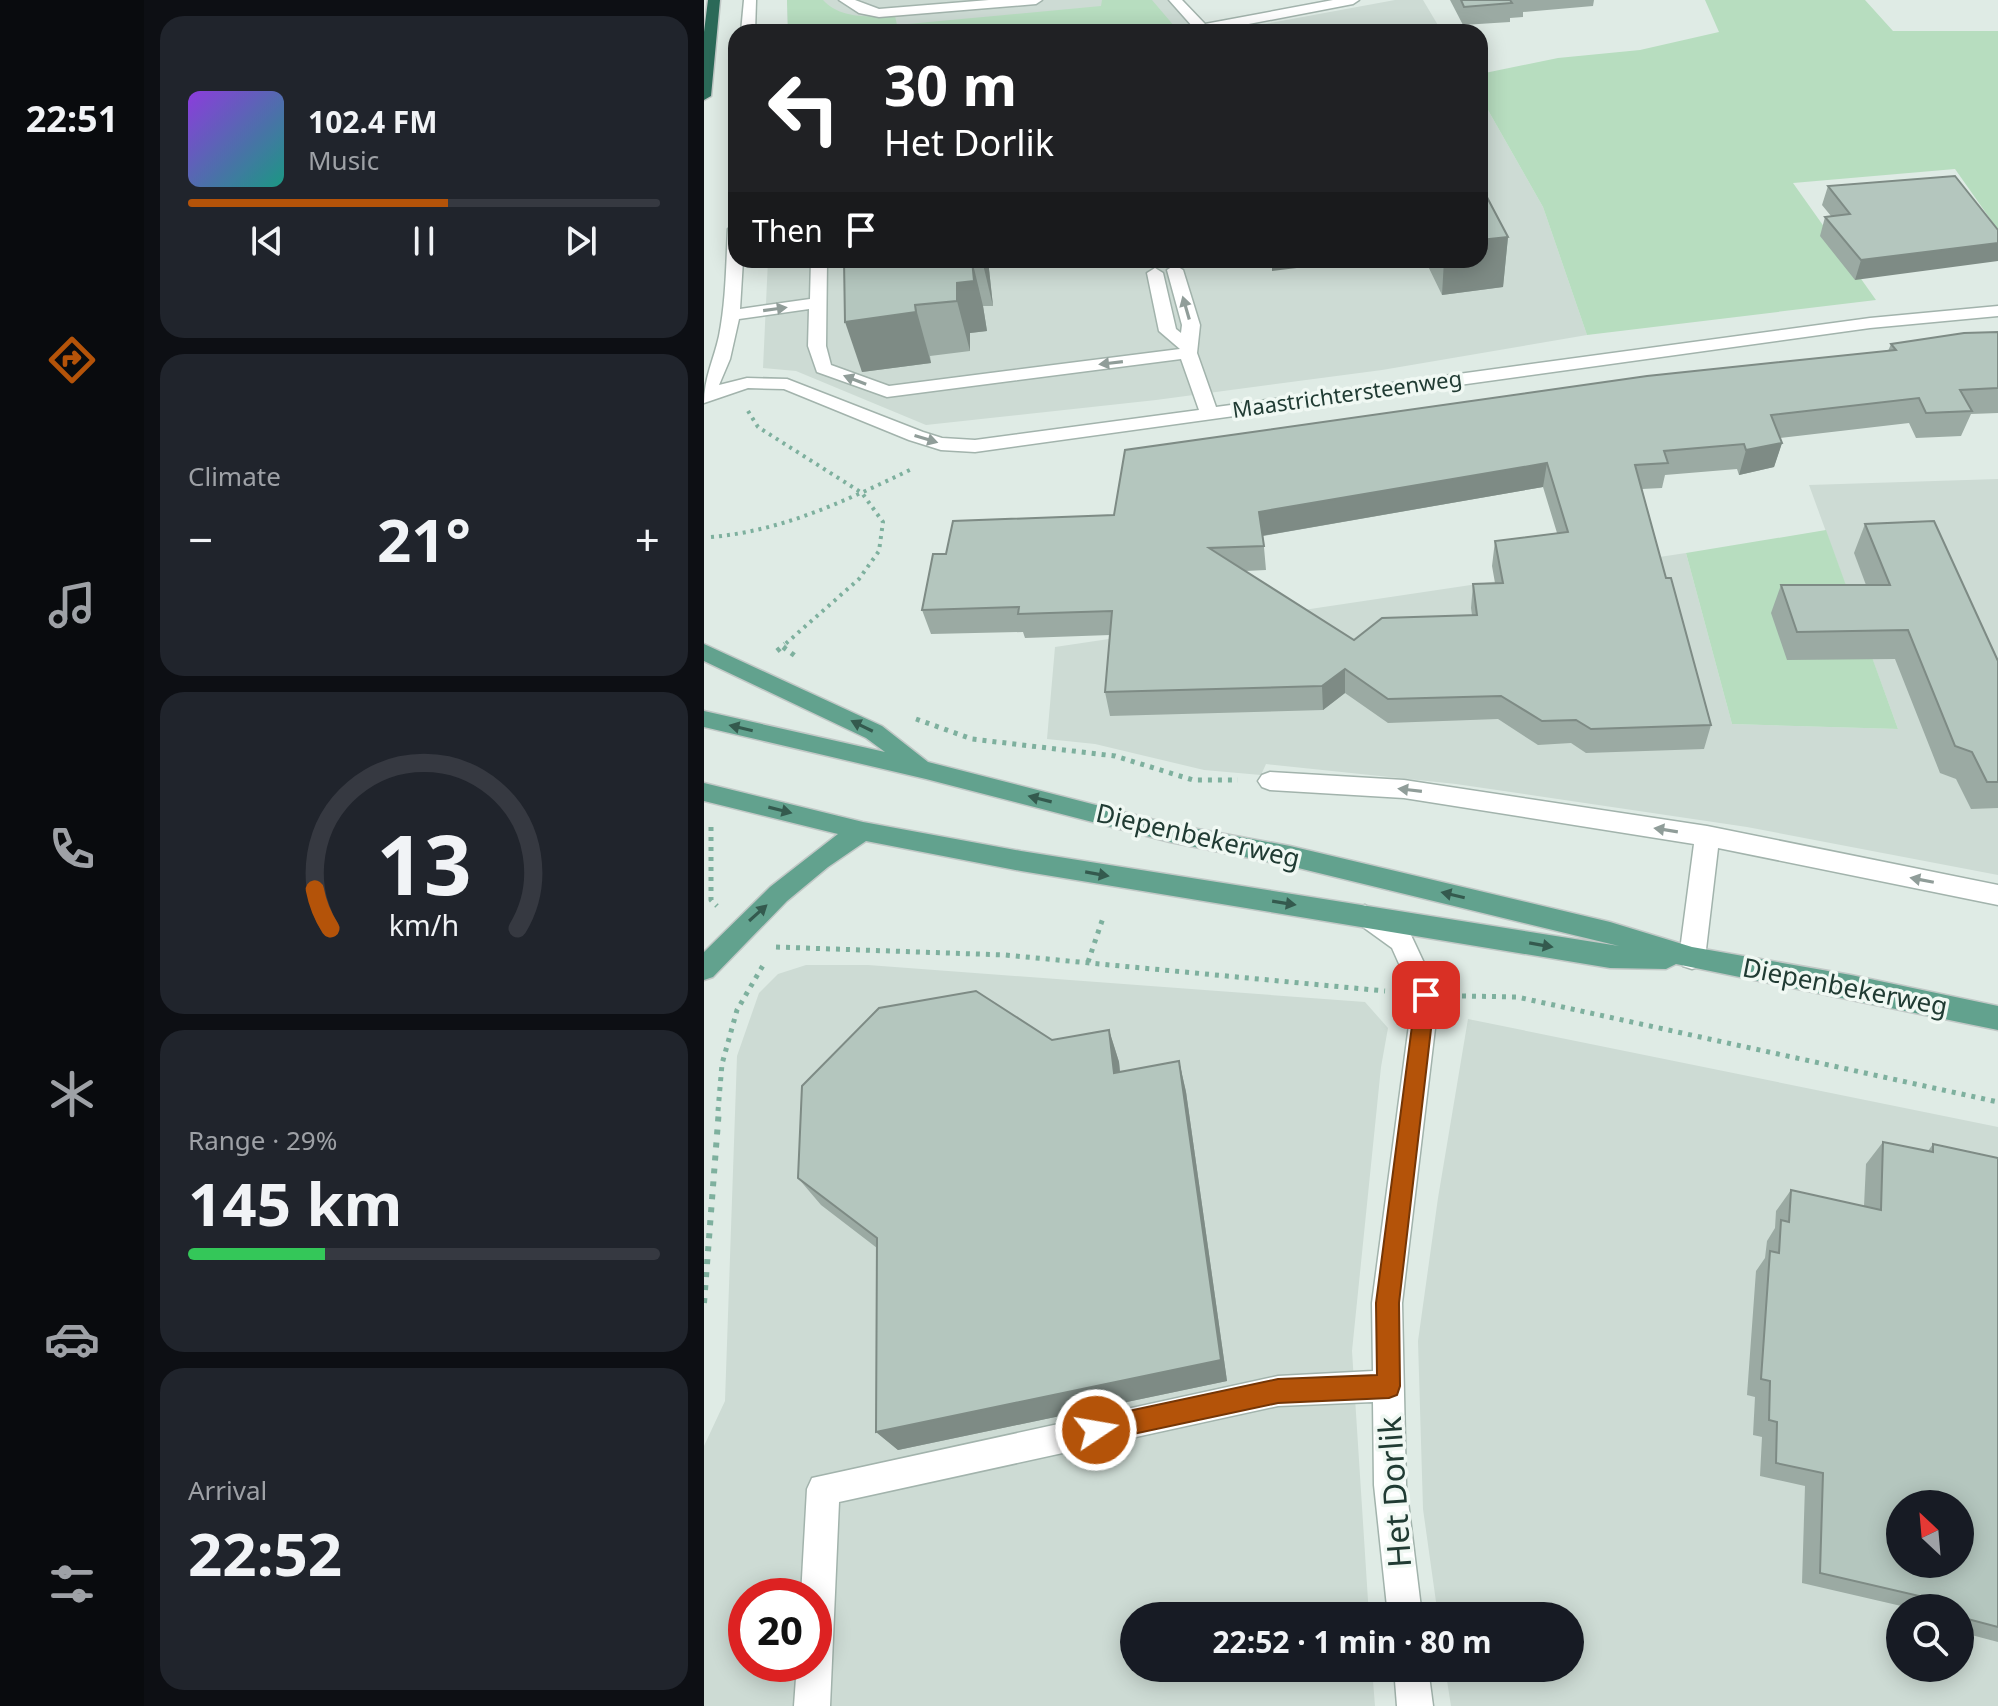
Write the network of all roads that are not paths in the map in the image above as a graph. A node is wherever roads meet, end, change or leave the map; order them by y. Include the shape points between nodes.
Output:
1 (714, 0) edge
2 (750, 0) edge
3 (845, 0) edge
4 (1036, 0) edge
5 (1165, 0) edge
6 (1175, 0) edge
7 (1353, 0) edge
8 (748, 24) edge
9 (1181, 24) edge
10 (1197, 24) edge
11 (1228, 24) edge
12 (704, 96) edge
13 (734, 268) edge
14 (819, 268) edge
15 (1175, 270) dead end
16 (1155, 273) dead end
17 (818, 303) junction
18 (1998, 311) edge
19 (731, 315) junction
20 (1188, 349) junction
21 (705, 396) edge
22 (1209, 413) junction
23 (704, 652) edge
24 (704, 719) edge
25 (926, 770) junction
26 (1270, 781) road end
27 (704, 792) edge
28 (863, 831) junction
29 (1707, 836) junction
30 (1998, 895) edge
31 (1365, 915) junction
32 (1692, 958) junction
33 (704, 969) edge
34 (1998, 1018) edge
35 (1389, 1386) junction
36 (818, 1578) edge
37 (1403, 1602) edge
38 (813, 1682) edge
39 (1412, 1682) edge
40 (812, 1706) edge
41 (1415, 1706) edge

1 - 12 highway
2 - 8 street
3 - 4 street via 879,13
5 - 9 street
6 - 10 street
7 - 11 street
13 - 19 street
14 - 17 street
20 -> 15 street via 1191,325
16 - 20 street via 1168,331
19 -> 17 street
20 -> 17 street via 887,392 823,368 817,346
18 - 22 street, Maastrichtersteenweg via 1854,325
19 - 21 street
20 - 22 street
21 -> 22 street, Maastrichtersteenweg via 747,383 787,384 916,436 975,446
25 -> 23 main road via 874,732
25 -> 24 main road, Diepenbekerweg
32 -> 25 main road, Diepenbekerweg via 1595,929 1290,856 1170,833
29 -> 26 street via 1404,789
27 -> 28 main road, Diepenbekerweg
28 -> 31 main road, Diepenbekerweg
33 -> 28 main road via 765,908
30 -> 29 street
29 - 32 street
31 -> 32 main road, Diepenbekerweg via 1610,957
31 - 35 street, Het Dorlik via 1401,941 1426,995 1387,1303
32 - 34 main road, Diepenbekerweg
35 - 36 street via 1278,1391 823,1489
35 - 37 street, Het Dorlik via 1390,1485
38 - 40 street
39 - 41 street

